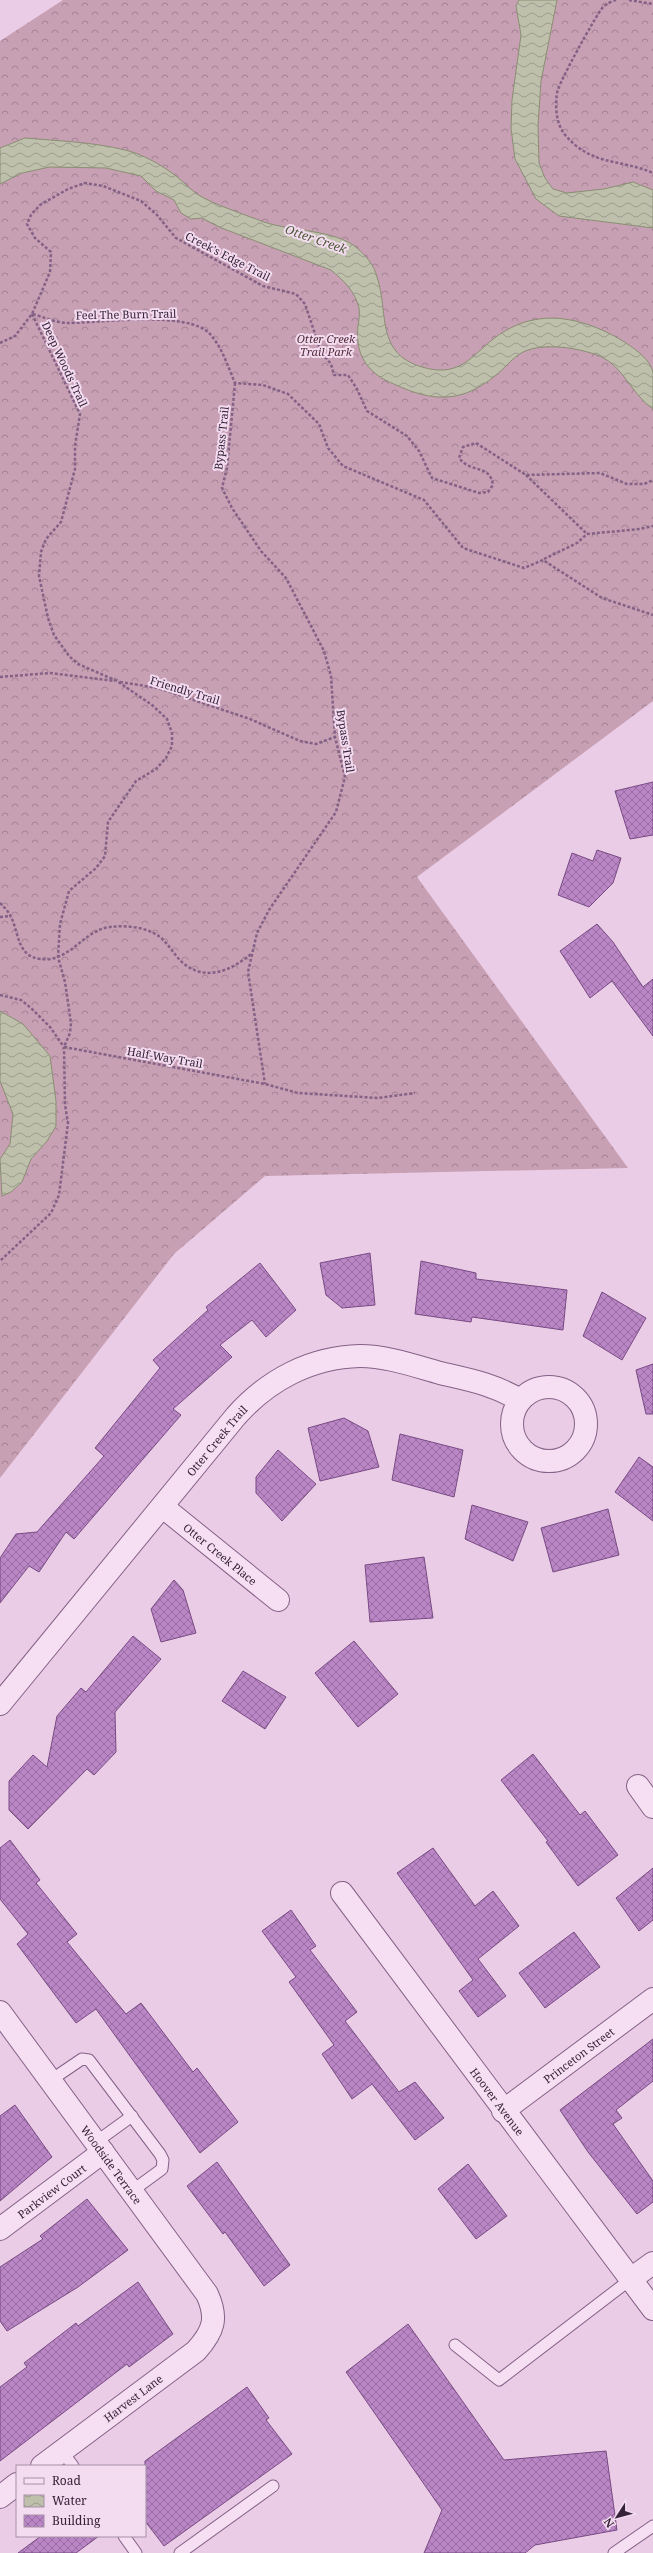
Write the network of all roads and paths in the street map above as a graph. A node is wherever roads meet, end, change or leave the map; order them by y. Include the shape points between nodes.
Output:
1 (616, 0) edge
2 (629, 0) edge
3 (653, 4) edge
4 (653, 173) edge
5 (32, 314) junction
6 (0, 343) edge
7 (234, 383) junction
8 (526, 475) junction
9 (653, 480) edge
10 (653, 526) edge
11 (587, 534) junction
12 (543, 560) junction
13 (653, 615) edge
14 (0, 677) edge
15 (117, 681) junction
16 (335, 737) junction
17 (0, 903) edge
18 (11, 916) junction
19 (0, 917) edge
20 (251, 954) junction
21 (58, 957) junction
22 (0, 995) edge
23 (64, 1047) junction
24 (264, 1084) junction
25 (415, 1093) dead end
26 (0, 1261) edge
27 (520, 1400) dead end
28 (163, 1507) junction
29 (278, 1600) dead end
30 (0, 1704) edge
31 (638, 1786) dead end
32 (653, 1807) edge
33 (342, 1893) dead end
34 (653, 1999) edge
35 (0, 2012) edge
36 (50, 2080) junction
37 (503, 2111) junction
38 (132, 2116) junction
39 (99, 2147) junction
40 (132, 2191) junction
41 (0, 2229) edge
42 (653, 2263) edge
43 (631, 2279) junction
44 (653, 2309) edge
45 (213, 2321) joint
46 (455, 2345) dead end
47 (67, 2458) edge
48 (45, 2465) edge
49 (16, 2485) edge
50 (273, 2486) dead end
51 (0, 2497) edge
52 (653, 2526) edge
53 (125, 2537) edge
54 (136, 2553) edge
55 (180, 2553) edge
56 (614, 2553) edge

1 - 4 path via 603,7 585,36 557,92 557,120 564,134 578,149 601,160
2 - 3 path
5 - 6 path, Creek's Edge Trail via 15,336
5 - 7 path, Feel The Burn Trail via 66,323 119,320 187,321 210,333 226,360
5 - 8 path, Creek's Edge Trail via 50,272 51,252 35,238 27,224 31,215 40,205 68,189 85,183 103,186 141,201 157,215 176,238 207,256 263,286 296,294 305,304 321,352 334,375 348,375 367,411 407,436 419,451 432,478 479,493 488,492 493,485 492,478 485,471 466,467 459,458 463,447 476,443
5 - 15 path, Deep Woods Trail via 80,414 75,446 75,469 61,522 46,539 41,552 38,576 42,598 54,635 69,656 78,664
7 - 12 path via 263,385 288,394 319,424 328,448 344,466 424,500 463,548 524,568
7 - 16 path, Bypass Trail via 227,468 222,488 232,508 261,551 286,578 324,651 331,676
8 - 9 path via 600,473 627,484
8 - 11 path
10 - 11 path
11 - 12 path via 577,543
12 - 13 path via 602,598
14 - 15 path, Friendly Trail via 50,674
15 - 16 path, Friendly Trail via 158,688 250,719 300,741 316,744
15 - 21 path, Deep Woods Trail via 152,705 166,719 172,732 172,746 156,769 136,781 108,822 105,856 96,868 69,891 60,924
16 - 20 path, Bypass Trail via 344,776 336,812 269,910 257,933
17 - 18 path
18 - 19 path
18 - 21 path via 17,940 25,952 40,959
20 - 21 path via 235,967 218,972 203,972 187,966 159,936 142,928 114,926 92,933 70,952
20 - 24 path, Bypass Trail via 248,972
21 - 23 path, Deep Woods Trail via 65,982 71,1024
22 - 23 path via 21,1000 31,1008 50,1027
23 - 24 path, Half-Way Trail
23 - 26 path via 65,1105 68,1123 59,1195 51,1214
24 - 25 path, Half-Way Trail via 298,1093 343,1096 378,1098
27 - 28 street, Otter Creek Trail via 498,1387 379,1358 355,1357 311,1364 283,1376 248,1402
28 - 29 street, Otter Creek Place
28 - 30 street, Otter Creek Trail
31 - 32 street
33 - 37 street, Hoover Avenue
34 - 37 street, Princeton Street
35 - 36 street, Woodside Terrace
36 - 38 lane via 70,2065 87,2058
36 - 39 street, Woodside Terrace
37 - 43 street, Hoover Avenue
38 - 39 lane
38 - 40 lane via 164,2163 162,2169
39 - 40 street, Woodside Terrace
39 - 41 street, Parkview Court
40 - 45 street, Woodside Terrace via 207,2294 213,2307
42 - 43 street
43 - 44 street, Hoover Avenue
43 - 46 lane via 500,2380
45 - 47 street, Harvest Lane via 209,2337 196,2351
47 - 48 street, Harvest Lane
49 - 51 street
50 - 55 lane
52 - 56 lane
53 - 54 lane

